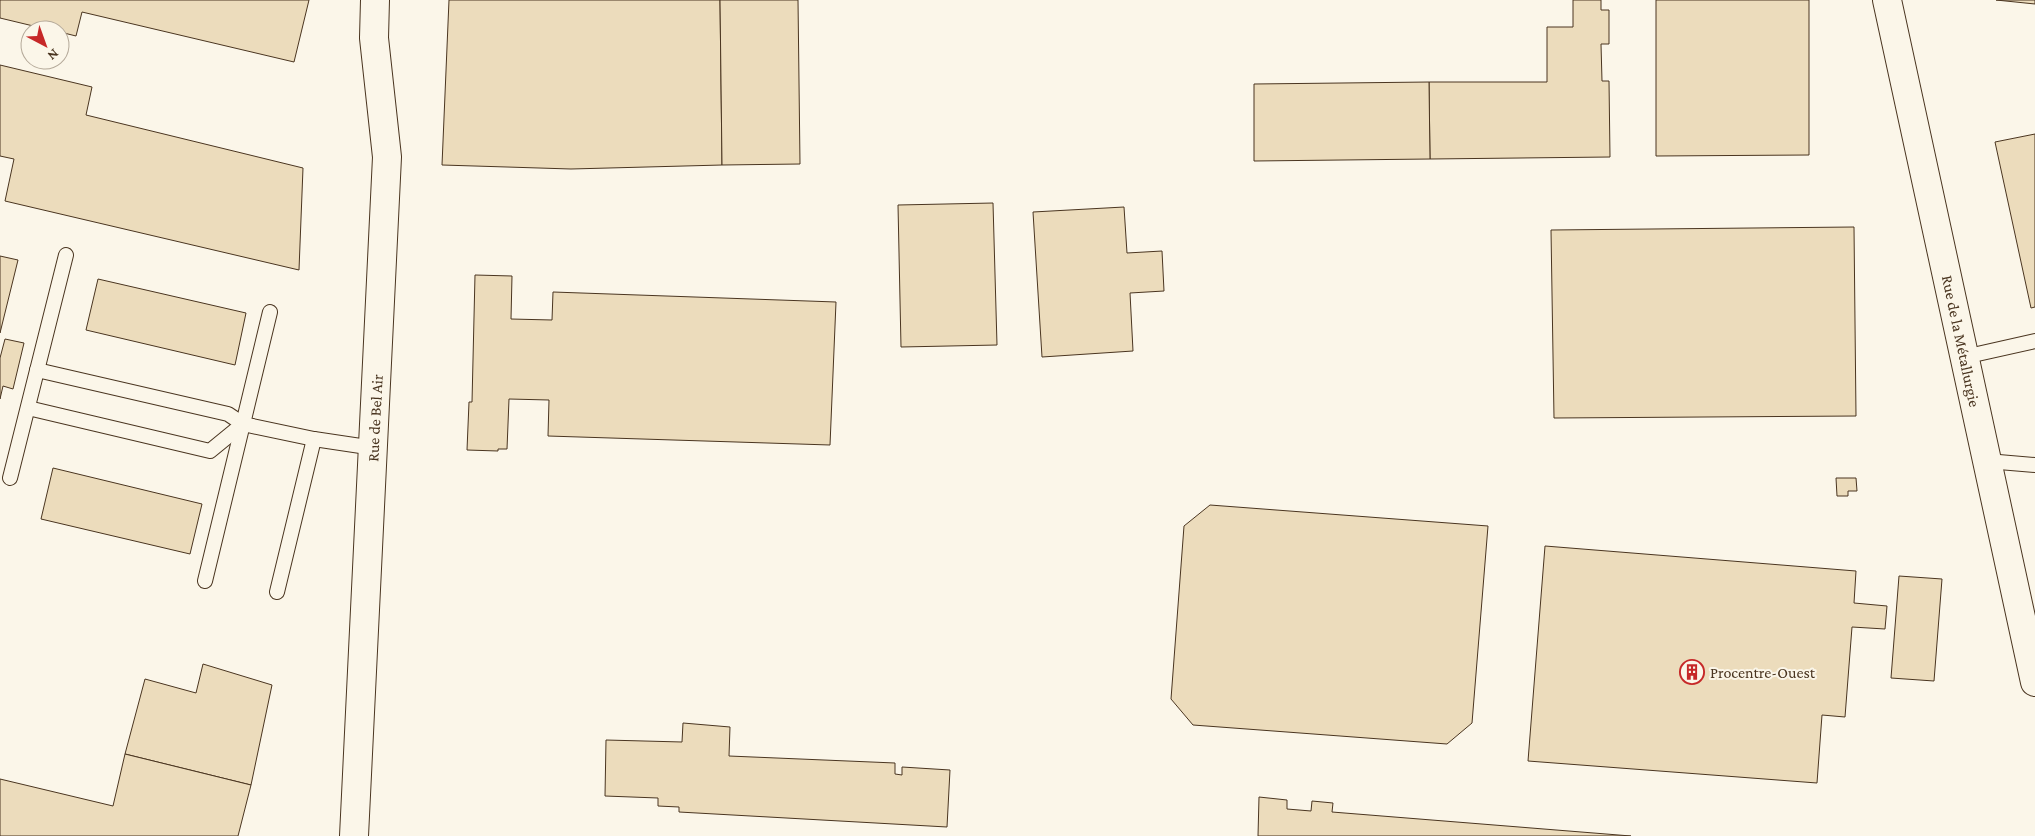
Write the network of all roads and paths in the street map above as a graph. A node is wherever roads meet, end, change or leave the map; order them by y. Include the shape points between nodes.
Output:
1 (376, 0) edge
2 (1887, 0) edge
3 (66, 255) dead end
4 (270, 312) dead end
5 (2035, 341) edge
6 (1964, 357) junction
7 (37, 370) junction
8 (28, 408) junction
9 (243, 424) junction
10 (314, 439) junction
11 (374, 448) junction
12 (1987, 461) junction
13 (2035, 465) edge
14 (10, 478) dead end
15 (205, 581) dead end
16 (277, 592) dead end
17 (2035, 682) edge
18 (354, 836) edge

1 - 11 street, Rue de Bel Air via 374,38 387,158
2 - 6 street, Rue de la Métallurgie
3 - 7 lane
4 - 9 lane
5 - 6 lane
6 - 12 street, Rue de la Métallurgie
7 - 8 lane
7 - 9 lane via 228,414
8 - 9 lane via 210,451
8 - 14 lane
9 - 10 lane
9 - 15 lane
10 - 11 lane
10 - 16 lane
11 - 18 street, Rue de Bel Air
12 - 13 lane
12 - 17 street, Rue de la Métallurgie

